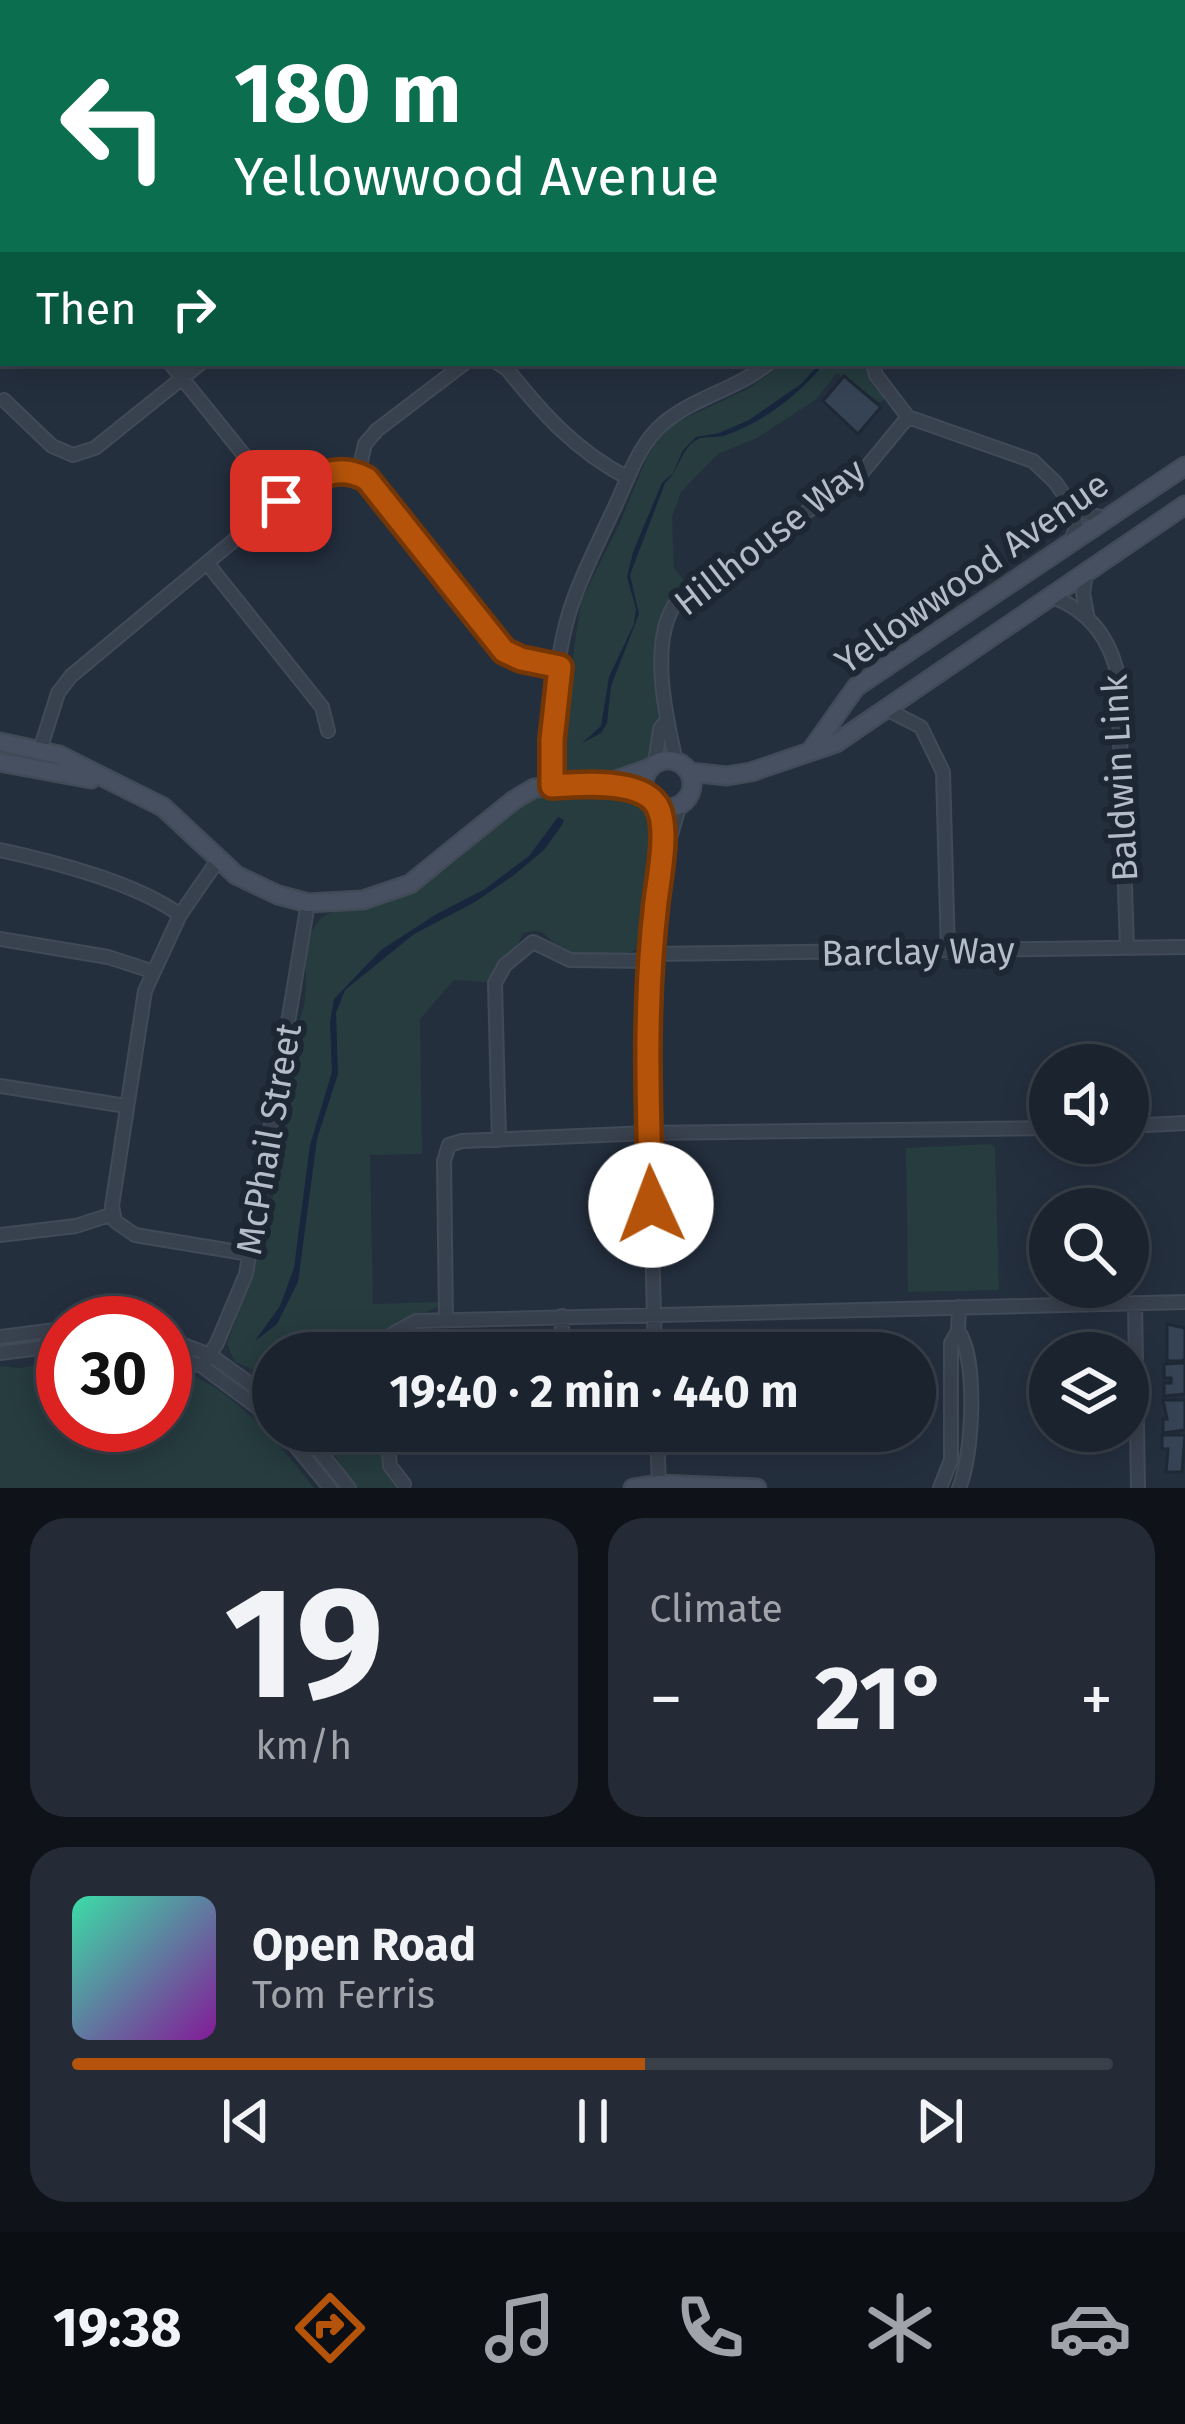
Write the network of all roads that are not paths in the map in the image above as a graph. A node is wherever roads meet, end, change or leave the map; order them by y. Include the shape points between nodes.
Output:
1 (172, 366) edge
2 (197, 366) edge
3 (461, 366) edge
4 (503, 366) edge
5 (764, 366) edge
6 (874, 366) edge
7 (182, 378) junction
8 (4, 400) dead end
9 (908, 417) junction
10 (1185, 466) edge
11 (358, 474) junction
12 (628, 478) junction
13 (281, 501) junction
14 (1185, 505) edge
15 (1074, 509) junction
16 (1106, 519) junction
17 (1070, 543) junction
18 (207, 563) junction
19 (1085, 574) junction
20 (994, 594) junction
21 (1053, 597) junction
22 (1088, 615) junction
23 (1014, 623) junction
24 (560, 667) junction
25 (921, 688) junction
26 (888, 710) junction
27 (665, 722) junction
28 (921, 727) junction
29 (328, 731) dead end
30 (0, 742) edge
31 (812, 749) junction
32 (40, 750) junction
33 (0, 762) edge
34 (652, 766) junction
35 (683, 767) junction
36 (727, 776) junction
37 (110, 782) junction
38 (605, 784) junction
39 (552, 786) junction
40 (685, 799) junction
41 (653, 800) junction
42 (664, 844) junction
43 (0, 850) edge
44 (218, 860) junction
45 (308, 903) junction
46 (180, 915) junction
47 (0, 939) edge
48 (1185, 947) edge
49 (1127, 948) junction
50 (948, 952) junction
51 (651, 957) junction
52 (151, 971) junction
53 (0, 1086) edge
54 (126, 1106) junction
55 (1185, 1124) edge
56 (1149, 1125) edge
57 (1029, 1129) edge
58 (649, 1133) junction
59 (499, 1140) junction
60 (113, 1214) junction
61 (0, 1235) edge
62 (250, 1254) junction
63 (1185, 1302) edge
64 (1149, 1303) edge
65 (1029, 1306) edge
66 (959, 1307) junction
67 (1135, 1308) edge
68 (654, 1314) junction
69 (562, 1316) junction
70 (446, 1320) junction
71 (958, 1331) junction
72 (36, 1332) edge
73 (395, 1332) edge
74 (562, 1332) edge
75 (655, 1332) edge
76 (0, 1337) edge
77 (36, 1348) edge
78 (0, 1353) edge
79 (192, 1353) edge
80 (192, 1359) edge
81 (206, 1361) junction
82 (252, 1388) edge
83 (252, 1401) edge
84 (300, 1452) edge
85 (320, 1452) edge
86 (389, 1452) edge
87 (658, 1452) edge
88 (404, 1484) dead end
89 (659, 1486) edge
90 (329, 1488) edge
91 (349, 1488) edge
92 (632, 1488) edge
93 (757, 1488) edge
94 (940, 1488) edge
95 (959, 1488) edge
96 (1138, 1488) edge

1 - 7 street
2 - 7 street
3 - 11 street via 377,430
4 - 12 street via 549,422
5 - 12 street via 662,424
6 - 9 street
7 - 8 street via 95,448 73,455 52,446
7 - 13 street
9 - 15 street via 1033,461
9 - 27 street, Hillhouse Way via 860,475 677,602 662,632
10 - 16 street, Yellowwood Avenue
11 - 13 street via 320,474
11 - 24 street via 504,651
12 - 24 street via 574,597
13 - 18 street
14 - 19 street, Yellowwood Avenue
15 - 16 street
15 - 17 street
16 - 17 street, Yellowwood Avenue
17 - 20 street, Yellowwood Avenue
18 - 29 street via 322,707
18 - 32 street via 71,676
19 - 21 street, Yellowwood Avenue
19 - 22 street, Baldwin Link
20 - 23 street
20 - 31 street, Yellowwood Avenue via 856,687
21 - 22 street
21 - 23 street, Yellowwood Avenue
22 - 49 street, Baldwin Link via 1118,676
23 - 25 street, Yellowwood Avenue
24 - 39 street
25 - 26 street, Yellowwood Avenue
25 - 28 street
26 - 28 street
26 - 31 street, Yellowwood Avenue
27 - 34 street, Hillhouse Way
27 - 35 street, Hillhouse Way
28 - 50 street via 945,782
30 - 32 street
31 - 36 street, Yellowwood Avenue
32 - 37 street
33 - 37 street
34 - 35 street, Yellowwood Avenue
34 - 38 street
34 - 41 street via 645,780
35 - 36 street, Yellowwood Avenue
35 - 40 street
36 - 40 street, Yellowwood Avenue
37 - 44 street via 163,807
38 - 39 street
38 - 41 street
39 - 45 street via 522,794 410,884 363,900
40 - 41 street
40 - 42 street
41 - 42 street
42 - 51 street
43 - 46 street via 51,860
44 - 45 street via 252,884
44 - 46 street
45 - 62 street, McPhail Street
46 - 52 street
47 - 52 street
48 - 49 street, Barclay Way
49 - 50 street, Barclay Way
50 - 51 street, Barclay Way
51 - 58 street
51 - 59 street, Barclay Way via 570,960 533,942 505,964 495,982
52 - 54 street
53 - 54 street
54 - 60 street
55 - 56 street
57 - 58 street
58 - 59 street
58 - 68 street
59 - 70 street via 462,1141 445,1155
60 - 61 street
60 - 62 street via 135,1235
62 - 81 street, McPhail Street
63 - 64 street
65 - 66 street
66 - 68 street
66 - 71 street
67 - 96 street
68 - 69 street
68 - 75 street
69 - 70 street
69 - 74 street
70 - 73 street
71 - 94 street via 951,1343 951,1460
71 - 95 street via 967,1343 970,1431
72 - 76 street
77 - 78 street
79 - 81 street
80 - 81 street
81 - 82 street
81 - 83 street
84 - 90 street
85 - 91 street
86 - 88 street
87 - 89 street
89 - 92 street
89 - 93 street

